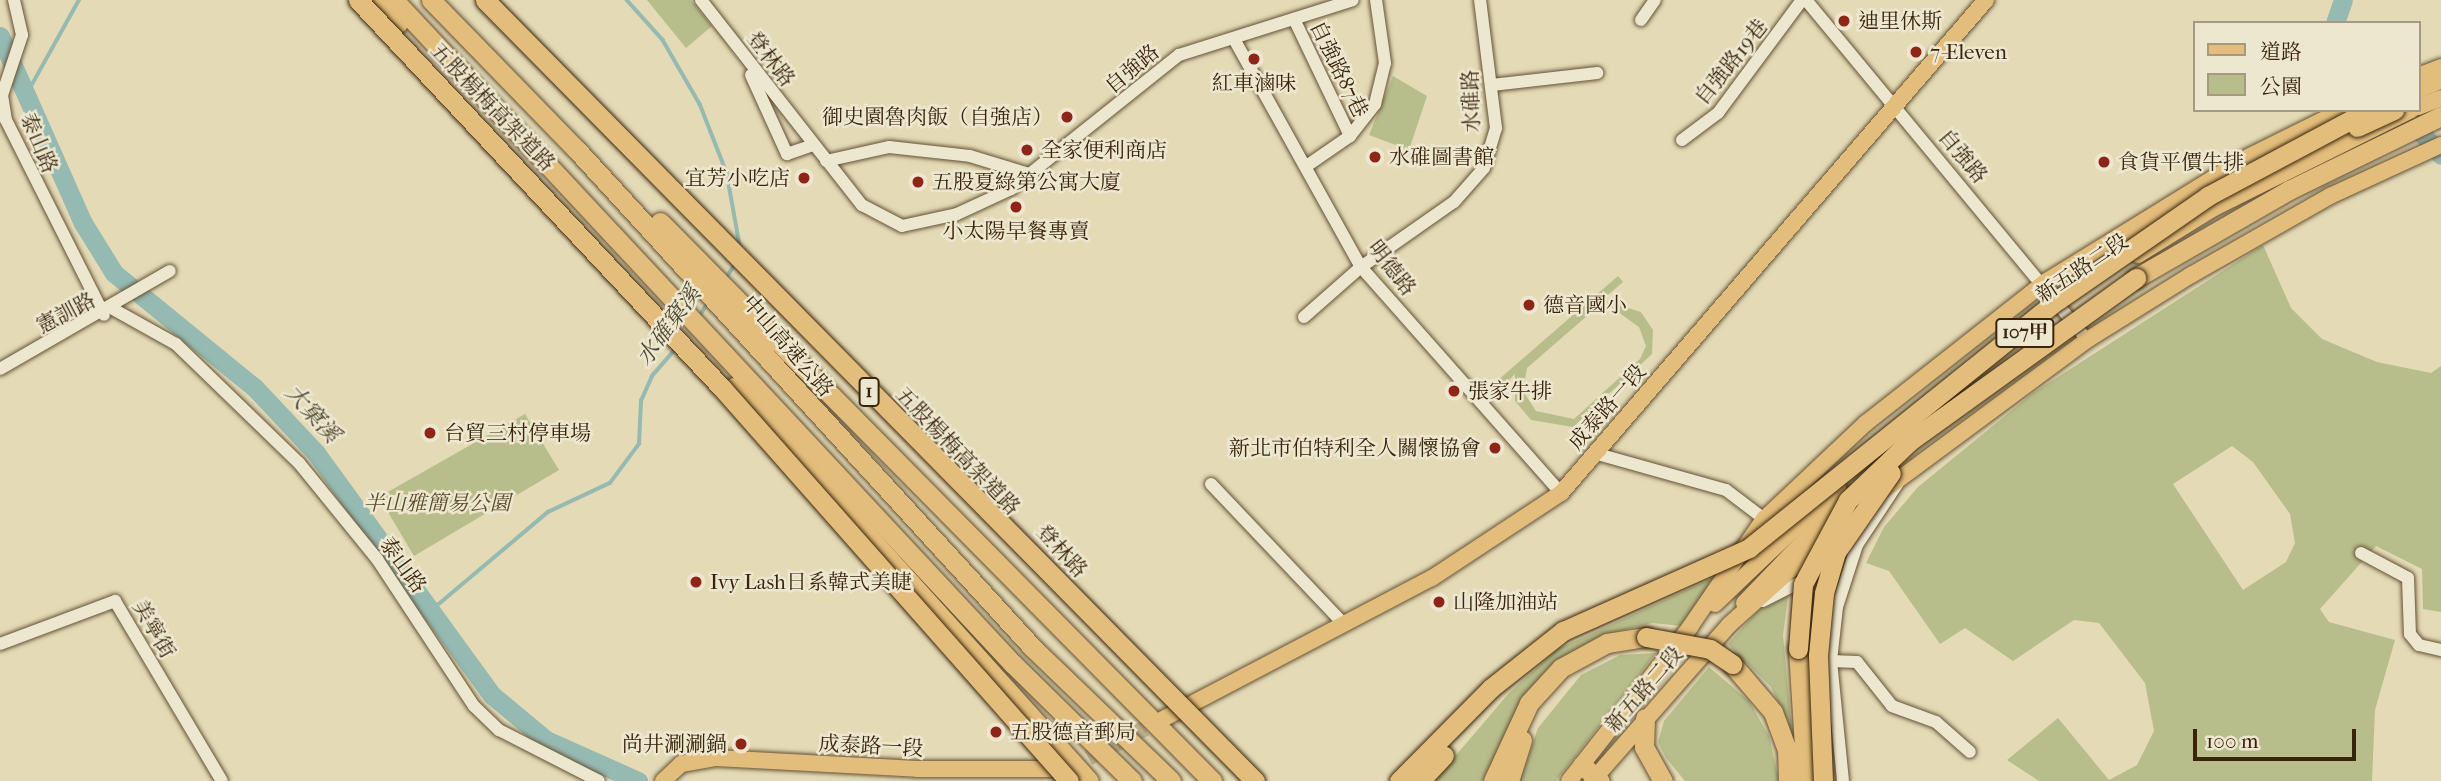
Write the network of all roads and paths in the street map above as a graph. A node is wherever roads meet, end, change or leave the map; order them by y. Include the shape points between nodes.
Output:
1 (14, 0) edge
2 (358, 0) edge
3 (376, 0) edge
4 (394, 0) edge
5 (431, 0) edge
6 (485, 0) edge
7 (701, 0) edge
8 (1353, 0) edge
9 (1376, 0) edge
10 (1480, 0) edge
11 (1655, 0) edge
12 (1804, 0) edge
13 (1986, 0) edge
14 (1294, 19) junction
15 (1641, 20) dead end
16 (730, 38) junction
17 (1234, 39) junction
18 (2441, 67) edge
19 (1597, 73) dead end
20 (2420, 75) edge
21 (2441, 78) edge
22 (1492, 85) junction
23 (2420, 87) edge
24 (2441, 92) edge
25 (2441, 98) edge
26 (2420, 99) edge
27 (1893, 104) junction
28 (2420, 106) edge
29 (2339, 112) edge
30 (2365, 112) edge
31 (2391, 112) edge
32 (2407, 112) edge
33 (2441, 113) edge
34 (2441, 129) edge
35 (1350, 136) junction
36 (1682, 140) dead end
37 (813, 145) junction
38 (2441, 145) edge
39 (826, 161) junction
40 (2303, 162) junction
41 (1308, 165) junction
42 (1032, 175) junction
43 (2181, 196) junction
44 (2120, 258) junction
45 (1362, 267) junction
46 (170, 271) dead end
47 (762, 277) dead end
48 (2136, 278) junction
49 (2045, 282) junction
50 (729, 302) junction
51 (2066, 310) junction
52 (108, 312) junction
53 (1304, 317) dead end
54 (682, 322) junction
55 (698, 338) junction
56 (2087, 340) junction
57 (0, 369) edge
58 (1950, 412) junction
59 (1594, 453) junction
60 (1903, 474) junction
61 (1211, 484) dead end
62 (1561, 493) junction
63 (1787, 517) junction
64 (1764, 519) junction
65 (2361, 553) dead end
66 (1836, 607) junction
67 (1748, 608) junction
68 (1343, 622) junction
69 (1729, 625) junction
70 (1690, 627) junction
71 (0, 644) edge
72 (1593, 649) junction
73 (2441, 650) edge
74 (1831, 661) junction
75 (1182, 707) junction
76 (1645, 718) junction
77 (1163, 728) junction
78 (1970, 752) dead end
79 (669, 775) edge
80 (1068, 775) edge
81 (1592, 776) edge
82 (222, 781) edge
83 (599, 781) edge
84 (1089, 781) edge
85 (1132, 781) edge
86 (1171, 781) edge
87 (1212, 781) edge
88 (1221, 781) edge
89 (1255, 781) edge
90 (1399, 781) edge
91 (1420, 781) edge
92 (1493, 781) edge
93 (1509, 781) edge
94 (1569, 781) edge
95 (1664, 781) edge
96 (1788, 781) edge
97 (1806, 781) edge
98 (1823, 781) edge
99 (1843, 781) edge

1 - 52 street, 泰山路 via 19,40 2,96 6,120 44,203
2 - 80 highway, 五股楊梅高架道路, bridge via 722,388
3 - 54 highway
4 - 54 highway
5 - 50 highway, 中山高速公路
6 - 89 highway, 五股楊梅高架道路 / 1, bridge
7 - 16 street, 登林路
8 - 14 street, 自強路
9 - 35 street via 1383,85
10 - 22 street, 水碓路
11 - 15 street
12 - 27 street, 自強路
12 - 36 street, 自強路19巷 via 1718,113
13 - 27 main road, 成泰路一段
14 - 17 street, 自強路
14 - 35 street, 自強路87巷
16 - 37 street, 登林路
16 - 37 street, 登林路 via 787,154
17 - 41 street, 明德路
17 - 42 street, 自強路 via 1179,55
18 - 20 main road
19 - 22 street
21 - 23 highway
22 - 45 street, 水碓路 via 1496,128 1484,168 1454,202
24 - 26 highway
25 - 28 main road
27 - 49 street, 自強路
27 - 59 main road, 成泰路一段
29 - 43 main road, 新五路二段 / 107甲
30 - 44 highway, bridge via 2219,189
31 - 44 highway, bridge via 2331,139
32 - 40 main road, 新五路二段 / 107甲
33 - 48 highway via 2289,190
33 - 51 main road, 新五路二段 / 107甲 via 2222,220
34 - 48 highway
35 - 41 street
37 - 39 street, 自強路
38 - 56 main road, 新五路二段 / 107甲 via 2230,251
39 - 42 street via 889,147 970,156
39 - 42 street, 自強路 via 862,205 902,226 957,214
40 - 43 main road
40 - 51 main road, 新五路二段 / 107甲 via 2214,208
41 - 45 street, 明德路
43 - 49 main road, 新五路二段 / 107甲
44 - 63 highway, bridge via 1989,351
45 - 53 street, 水碓路
45 - 62 street, 明德路
46 - 52 street, 憲訓路
47 - 75 street, 登林路 via 949,459
48 - 58 highway, bridge
49 - 51 street, 自強路
49 - 64 main road, 新五路二段 / 107甲 via 1866,423
50 - 77 highway
50 - 86 highway, 中山高速公路 via 1034,649
51 - 56 street, 自強路
51 - 69 main road, 新五路二段 / 107甲 via 1860,483 1762,579
51 - 70 main road, 新五路二段 / 107甲 via 1852,474
52 - 57 street, 憲訓路
52 - 83 street, 泰山路 via 176,344 299,463 377,559 474,706 499,730
54 - 55 highway
55 - 84 highway
55 - 85 highway
56 - 60 main road, 新五路二段 / 107甲
58 - 97 highway, bridge via 1871,476 1814,554 1799,617
58 - 98 highway, bridge via 1862,507 1836,552 1820,618
59 - 62 main road, 成泰路一段
59 - 64 street via 1726,489
60 - 66 street via 1857,545
60 - 67 main road, 新五路二段 / 107甲
61 - 68 street
62 - 68 main road, 成泰路一段 via 1432,578
63 - 90 highway, bridge via 1717,566 1563,631 1491,688
63 - 91 highway, bridge via 1741,559 1570,635 1520,675
64 - 70 main road, 新五路二段 / 107甲
65 - 73 street via 2408,578 2410,634 2419,645
66 - 67 street via 1804,580
66 - 74 street
67 - 69 main road, 新五路二段 / 107甲
68 - 75 main road, 成泰路一段
69 - 76 main road, 新五路二段 / 107甲
70 - 81 main road, 新五路二段 / 107甲
71 - 82 street, 美寧街 via 115,601
72 - 92 highway via 1561,668 1529,703
72 - 93 highway via 1541,702
72 - 96 highway, bridge via 1646,637 1710,649 1732,664 1773,712 1787,750
74 - 78 street via 1857,663 1892,706 1936,722
74 - 99 street
75 - 77 main road, 成泰路一段
76 - 81 main road, 新五路二段 / 107甲
76 - 95 highway via 1644,747
77 - 87 highway
77 - 88 highway
79 - 80 main road, 成泰路一段 via 716,758
81 - 94 main road, 新五路二段 / 107甲

